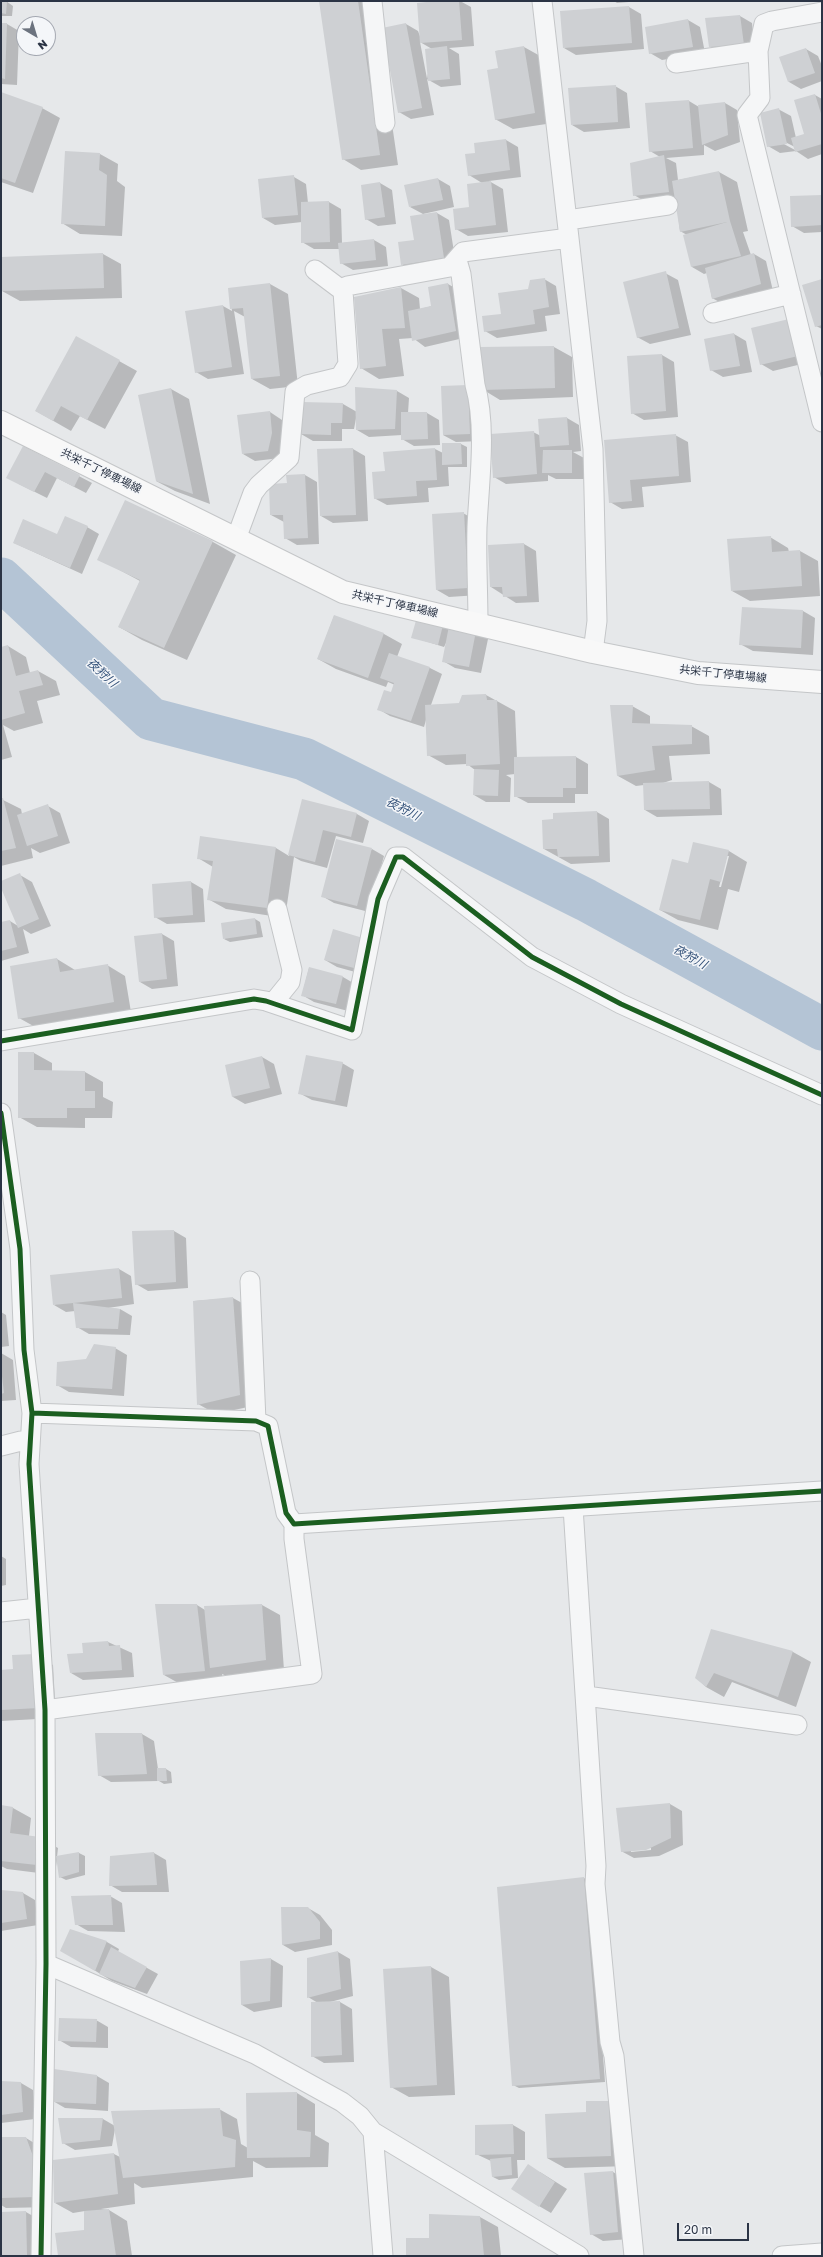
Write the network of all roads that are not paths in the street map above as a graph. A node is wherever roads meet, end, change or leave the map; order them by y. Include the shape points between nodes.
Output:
1 (372, 1) edge
2 (542, 1) edge
3 (822, 12) edge
4 (758, 51) junction
5 (676, 63) dead end
6 (385, 123) dead end
7 (668, 205) dead end
8 (568, 229) junction
9 (457, 260) junction
10 (315, 270) dead end
11 (343, 291) junction
12 (790, 294) junction
13 (713, 313) dead end
14 (1, 422) edge
15 (822, 422) edge
16 (236, 539) junction
17 (478, 624) junction
18 (593, 652) junction
19 (822, 682) edge
20 (277, 909) dead end
21 (273, 1003) junction
22 (1, 1041) edge
23 (822, 1095) edge
24 (1, 1113) edge
25 (250, 1281) dead end
26 (32, 1414) junction
27 (256, 1421) junction
28 (30, 1441) junction
29 (1, 1446) edge
30 (822, 1491) edge
31 (573, 1507) junction
32 (294, 1524) junction
33 (38, 1608) junction
34 (1, 1612) edge
35 (586, 1696) junction
36 (45, 1710) junction
37 (797, 1725) dead end
38 (46, 1964) junction
39 (374, 2132) junction
40 (822, 2253) edge
41 (41, 2256) edge
42 (383, 2256) edge
43 (579, 2256) edge
44 (634, 2256) edge
45 (782, 2256) edge

1 - 6 street
2 - 8 street
3 - 4 street via 772,20 764,24
4 - 5 street
4 - 12 street via 760,98 747,115
7 - 8 street
8 - 9 street via 463,252
8 - 18 street via 593,449 597,621
9 - 11 street via 450,267 347,286
9 - 17 street via 462,274 474,385 480,402
10 - 11 street
11 - 16 street via 348,364 340,377 307,385 295,392 289,458 253,493
12 - 13 street
12 - 15 street
14 - 16 main road, 共栄千丁停車場線
16 - 17 main road, 共栄千丁停車場線 via 343,592
17 - 18 main road, 共栄千丁停車場線
18 - 19 main road, 共栄千丁停車場線 via 698,673
20 - 21 street via 292,970 290,982
21 - 22 street via 254,999
21 - 23 street via 352,1030 378,899 396,857 403,857 532,957 621,1004
24 - 26 street via 20,1249 24,1350
25 - 27 street
26 - 27 street
26 - 28 street
27 - 32 street via 268,1426 286,1513
28 - 29 street
28 - 33 street via 29,1464
30 - 31 street
31 - 32 street
31 - 35 street
32 - 36 street via 312,1674
33 - 34 street
33 - 36 street
35 - 37 street
35 - 44 street via 595,1884
36 - 38 street
38 - 39 street via 255,2054 342,2102 360,2116
38 - 41 street
39 - 42 street
39 - 43 street
40 - 45 street

